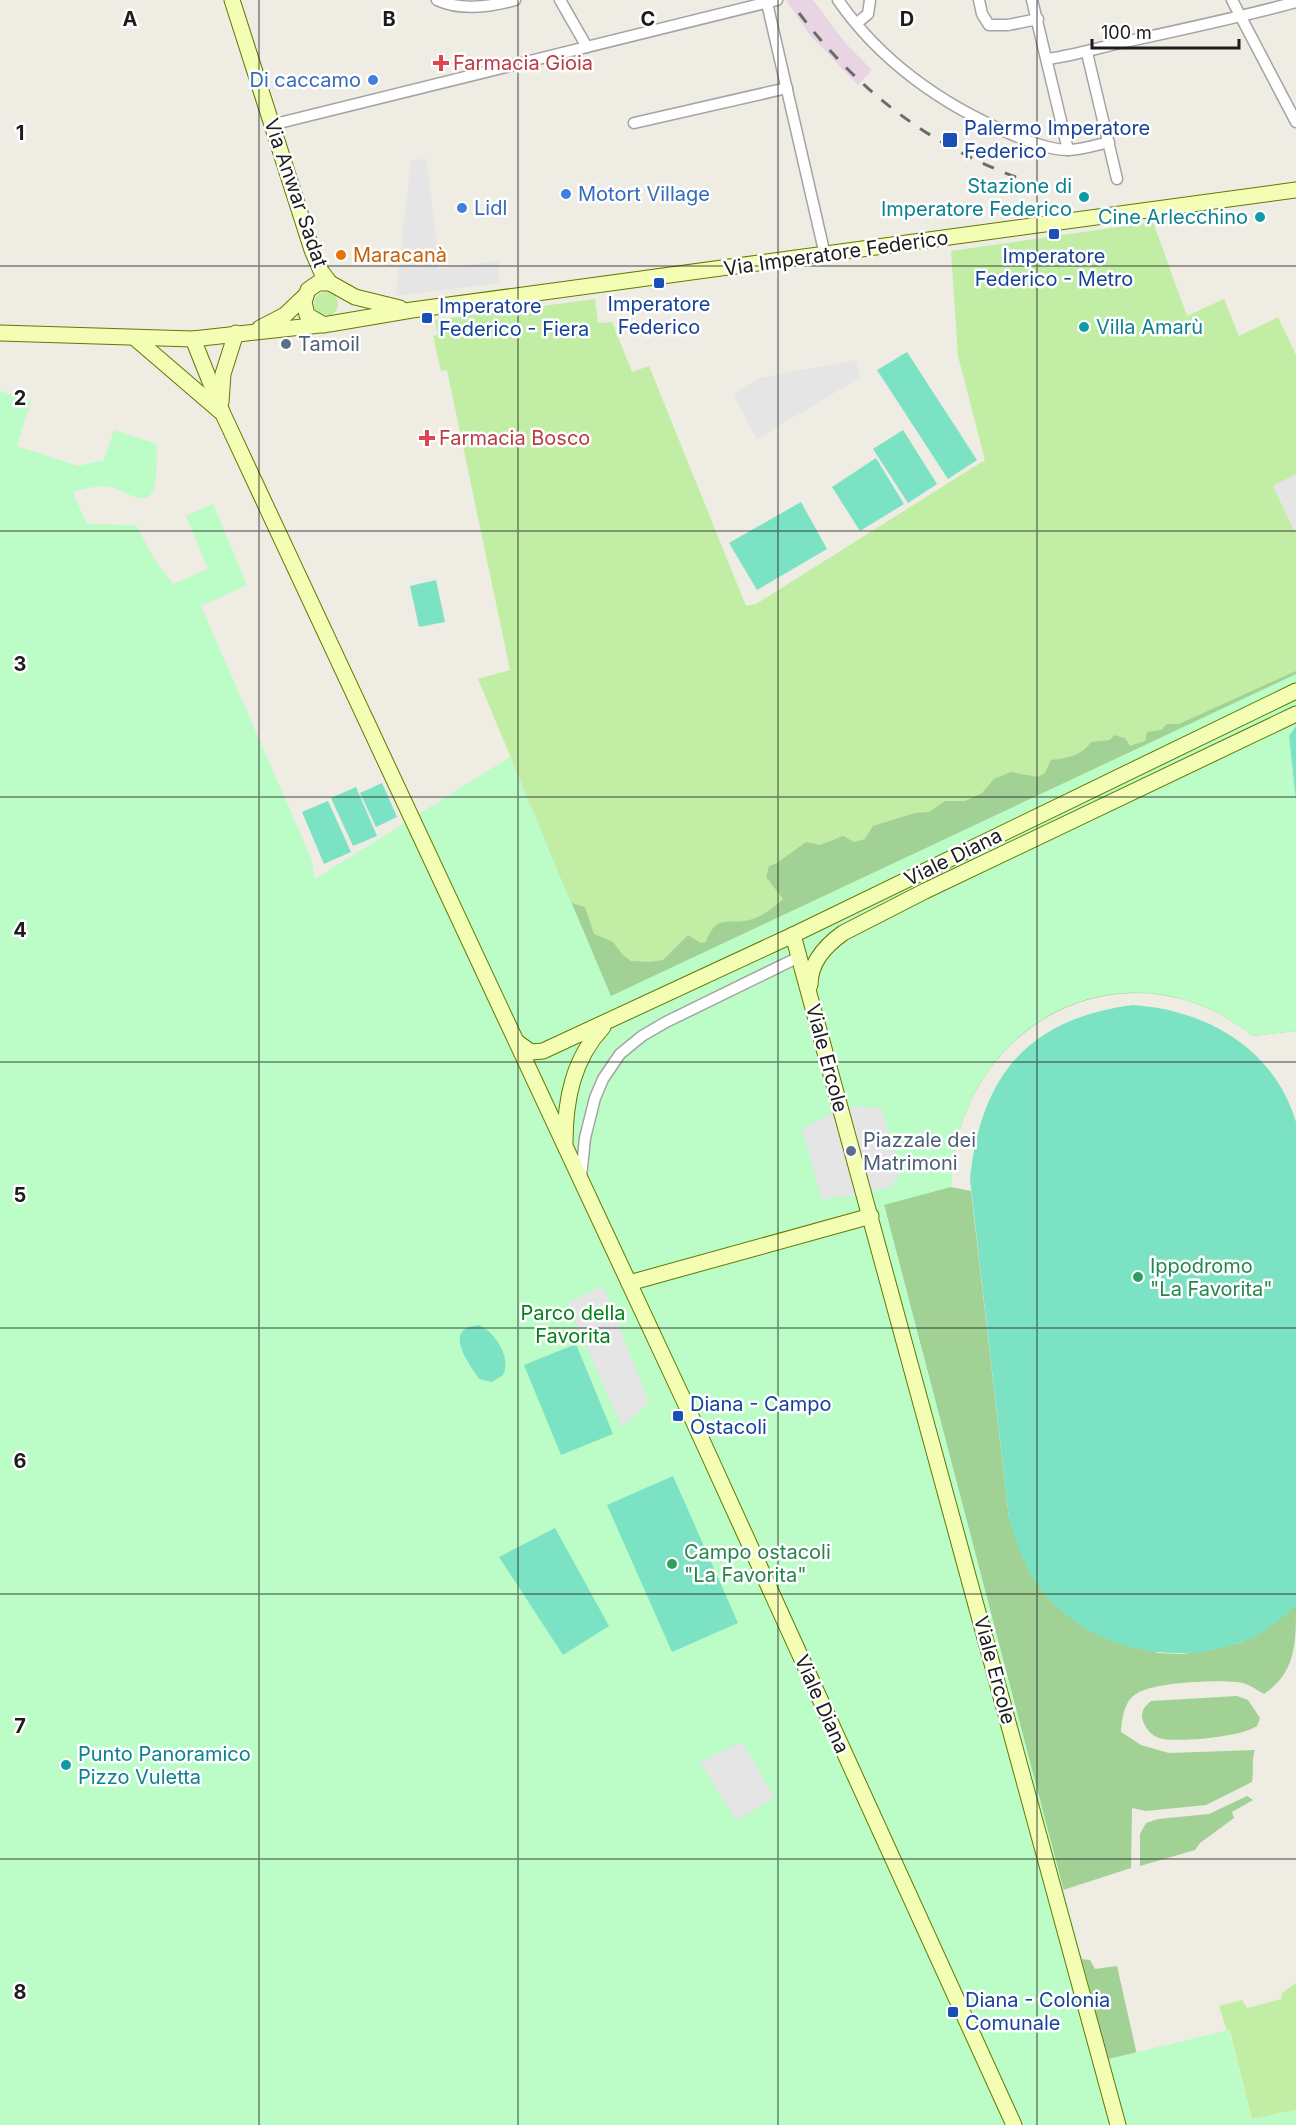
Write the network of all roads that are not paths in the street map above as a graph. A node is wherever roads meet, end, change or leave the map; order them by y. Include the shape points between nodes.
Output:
1 (232, 0) edge
2 (437, 0) edge
3 (515, 0) edge
4 (560, 0) edge
5 (726, 0) edge
6 (837, 0) edge
7 (870, 0) edge
8 (979, 0) edge
9 (1032, 0) edge
10 (1232, 0) edge
11 (772, 1) edge
12 (1296, 2) edge
13 (730, 12) junction
14 (1241, 17) junction
15 (1038, 20) junction
16 (856, 23) junction
17 (587, 46) junction
18 (1088, 53) junction
19 (1048, 59) junction
20 (787, 88) junction
21 (1296, 122) edge
22 (634, 123) dead end
23 (271, 125) junction
24 (1109, 142) junction
25 (1068, 150) junction
26 (1117, 179) dead end
27 (1296, 190) edge
28 (825, 255) junction
29 (330, 283) junction
30 (344, 292) junction
31 (305, 296) junction
32 (412, 310) junction
33 (329, 324) junction
34 (244, 332) junction
35 (0, 333) edge
36 (136, 339) junction
37 (193, 339) junction
38 (223, 414) junction
39 (1296, 691) edge
40 (1296, 714) edge
41 (793, 935) junction
42 (799, 957) junction
43 (810, 994) junction
44 (610, 1021) junction
45 (514, 1038) junction
46 (565, 1147) junction
47 (581, 1182) junction
48 (871, 1216) junction
49 (629, 1283) junction
50 (1014, 2125) edge
51 (1118, 2125) edge

1 - 23 street, Via Anwar Sadat
2 - 3 street via 450,6 492,7
4 - 17 street
5 - 13 street
6 - 16 street
7 - 16 street via 868,14
8 - 15 street via 990,25
9 - 15 street
10 - 14 street
11 - 13 street
11 - 20 street
12 - 14 street
13 - 17 street
14 - 18 street
14 - 21 street
15 - 19 street
16 - 25 street via 881,51 930,91 980,121 1030,142
17 - 23 street
18 - 19 street
18 - 24 street
19 - 25 street
20 - 22 street
20 - 28 street
23 - 29 street, Via Anwar Sadat via 312,250
24 - 25 street
24 - 26 street
27 - 28 street, Via Imperatore Federico
28 - 32 street, Via Imperatore Federico
29 - 30 street
29 - 31 street via 318,283
30 - 32 street via 382,306
30 - 33 street via 346,310
31 - 33 street via 307,315
31 - 34 street via 285,315
32 - 33 street
33 - 34 street
34 - 37 street
34 - 38 street via 220,393
35 - 36 street
36 - 37 street
36 - 38 street
37 - 38 street
38 - 45 street
39 - 41 street, Viale Diana
40 - 43 street, Viale Diana via 843,933 817,959
41 - 42 street, Viale Ercole
41 - 44 street, Viale Diana
42 - 43 street, Viale Ercole
42 - 47 street, Viale Diana via 666,1022 620,1054 596,1098 581,1160
43 - 48 street, Viale Ercole
44 - 45 street, Viale Diana via 537,1052 525,1049
44 - 46 street, Viale Diana via 592,1039 576,1069 567,1106
45 - 46 street, Viale Diana
46 - 47 street, Viale Diana
47 - 49 street, Viale Diana
48 - 49 street
48 - 51 street, Viale Ercole
49 - 50 street, Viale Diana

